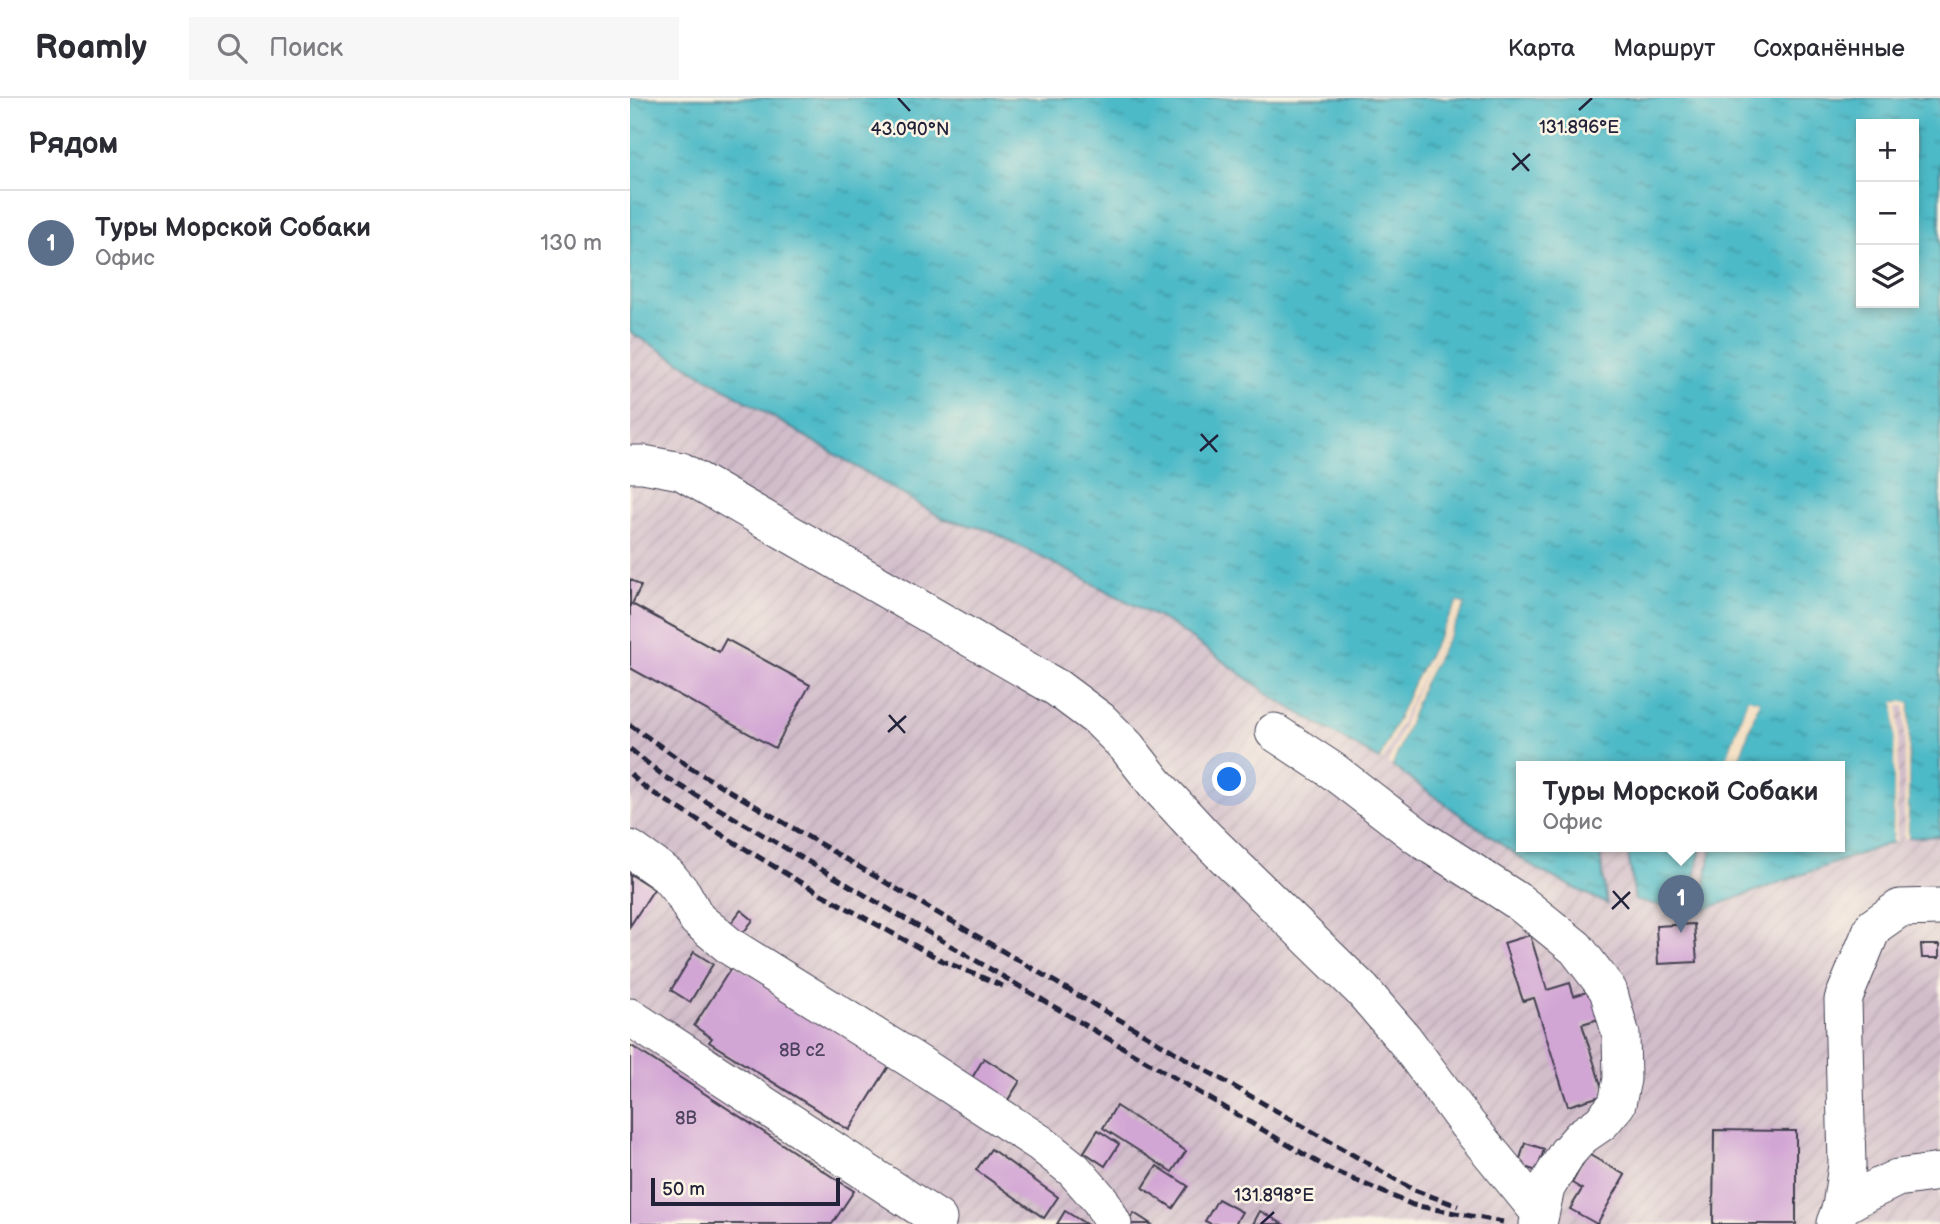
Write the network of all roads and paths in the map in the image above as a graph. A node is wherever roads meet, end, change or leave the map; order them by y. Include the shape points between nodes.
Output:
1 (630, 464) edge
2 (1274, 732) dead end
3 (630, 849) edge
4 (1940, 907) edge
5 (630, 1017) edge
6 (1940, 1172) edge
7 (1838, 1216) edge
8 (1539, 1219) edge
9 (939, 1222) edge
10 (1113, 1224) edge

1 - 8 lane via 681,471 1057,688 1100,720 1205,838 1362,990
2 - 8 lane via 1420,838 1519,902 1576,948 1608,990 1621,1035 1622,1079 1616,1104 1567,1153 1546,1188
3 - 10 lane via 667,875 697,919 731,947 1049,1150 1101,1201
4 - 7 lane via 1900,908 1873,927 1843,1000 1847,1165
5 - 9 lane
6 - 7 lane via 1897,1178 1866,1193

